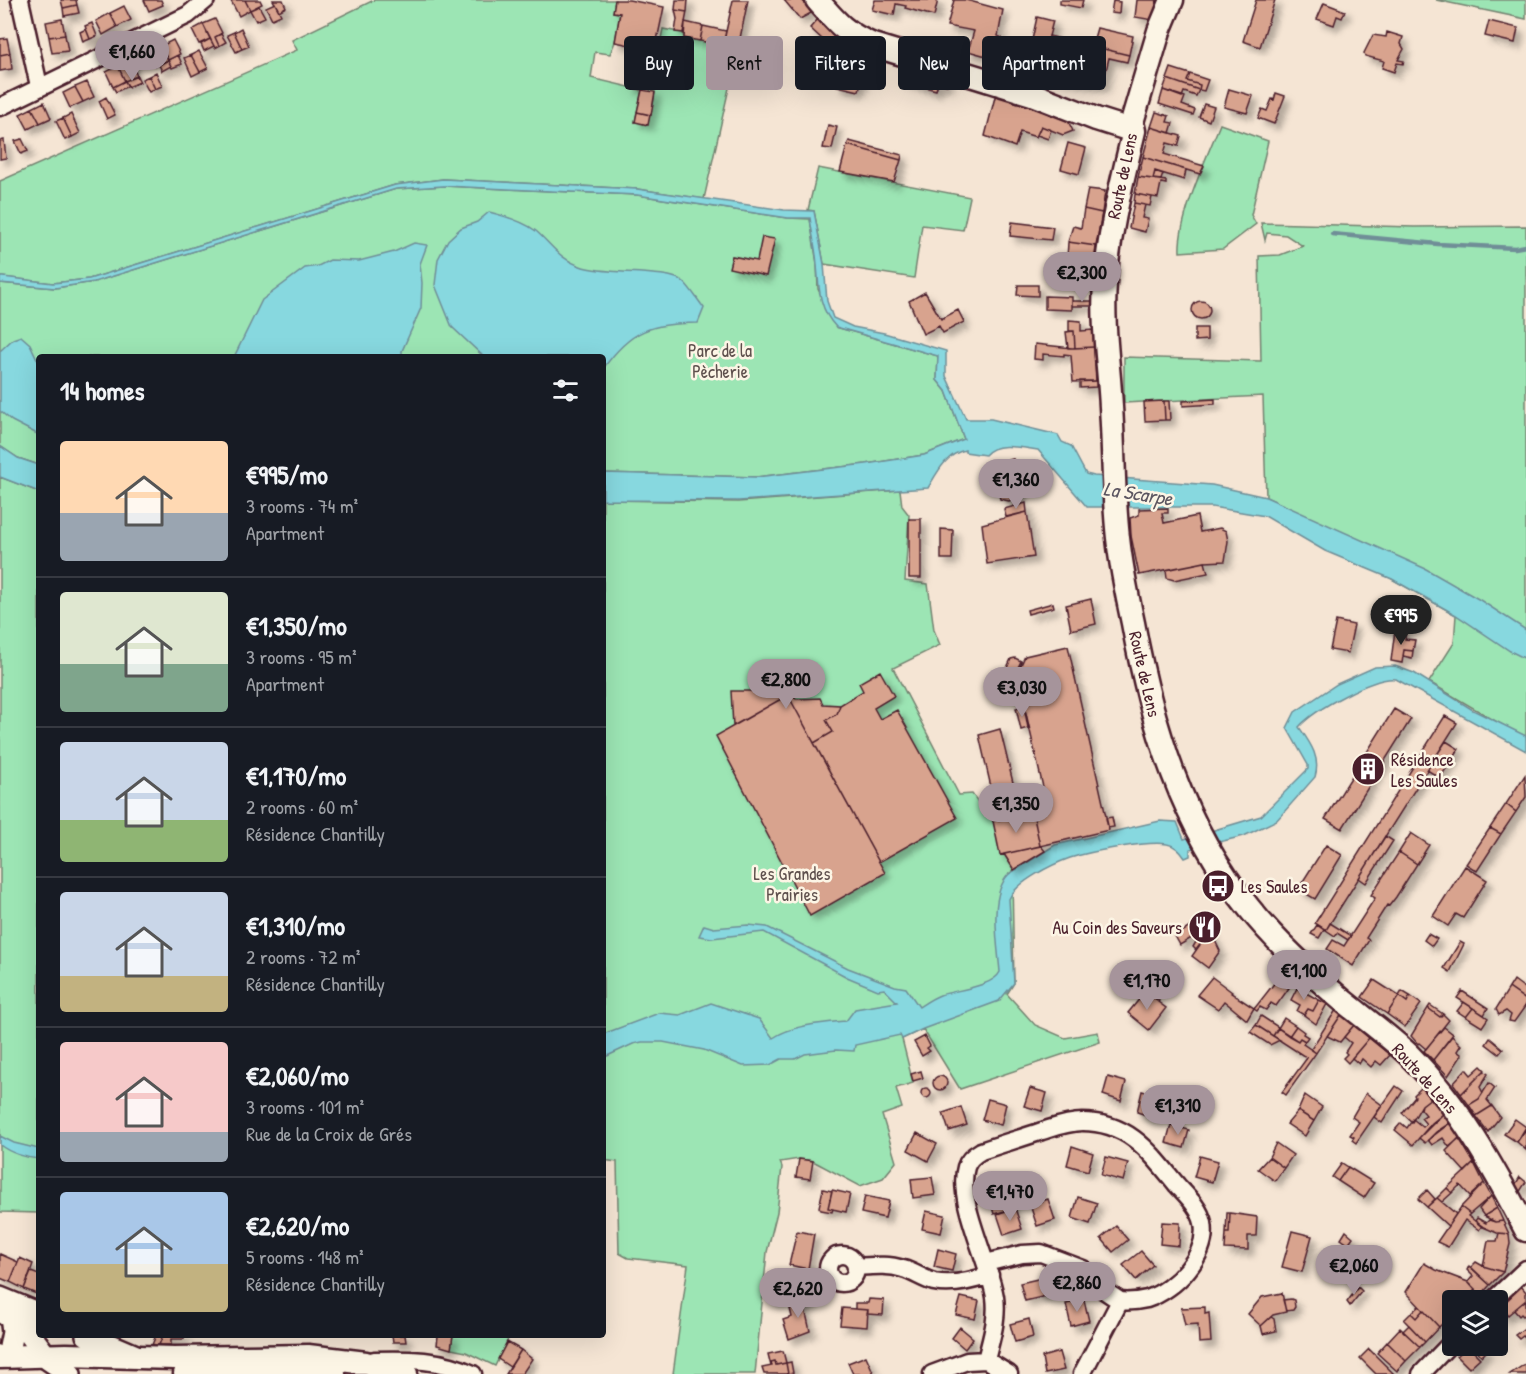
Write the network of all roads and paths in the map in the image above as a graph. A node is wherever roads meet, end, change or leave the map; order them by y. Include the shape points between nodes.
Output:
1 (20, 0) edge
2 (206, 0) edge
3 (817, 0) edge
4 (1174, 0) edge
5 (39, 86) junction
6 (0, 107) edge
7 (1133, 136) junction
8 (1526, 1230) edge
9 (856, 1268) dead end
10 (988, 1269) junction
11 (1526, 1269) edge
12 (1504, 1290) edge
13 (0, 1298) edge
14 (1120, 1301) junction
15 (36, 1313) edge
16 (6, 1314) edge
17 (94, 1338) edge
18 (1442, 1352) edge
19 (45, 1356) junction
20 (4, 1357) edge
21 (140, 1357) junction
22 (986, 1360) junction
23 (353, 1361) junction
24 (70, 1374) edge
25 (185, 1374) edge
26 (334, 1374) edge
27 (406, 1374) edge
28 (473, 1374) edge
29 (932, 1374) edge
30 (1009, 1374) edge
31 (1082, 1374) edge
32 (1421, 1374) edge

1 - 5 street
2 - 5 street via 188,15
3 - 7 main road via 840,27 855,37 1032,94 1096,119 1105,128
4 - 7 main road, Route de Lens via 1165,12 1137,104
5 - 6 street
7 - 8 main road, Route de Lens via 1113,217 1105,281 1105,331 1118,541 1163,747 1203,839 1245,904 1289,952 1408,1054 1435,1084 1479,1145
9 - 10 street via 892,1267 945,1283 967,1282
10 - 14 street via 1022,1254 1041,1253 1083,1269
10 - 14 street via 966,1194 964,1175 969,1160 981,1151 1065,1124 1105,1125 1126,1132 1149,1150 1198,1211 1204,1227 1196,1256 1176,1282 1149,1298
10 - 22 street via 996,1318
11 - 12 street
13 - 15 street
14 - 31 street
16 - 19 street via 24,1326
16 - 20 street via 13,1332
17 - 21 street
18 - 32 street
19 - 20 main road
19 - 21 main road
19 - 24 street
21 - 23 main road via 288,1356
22 - 29 street via 967,1361
22 - 30 street
23 - 27 main road
23 - 28 street via 426,1360
25 - 26 main road

